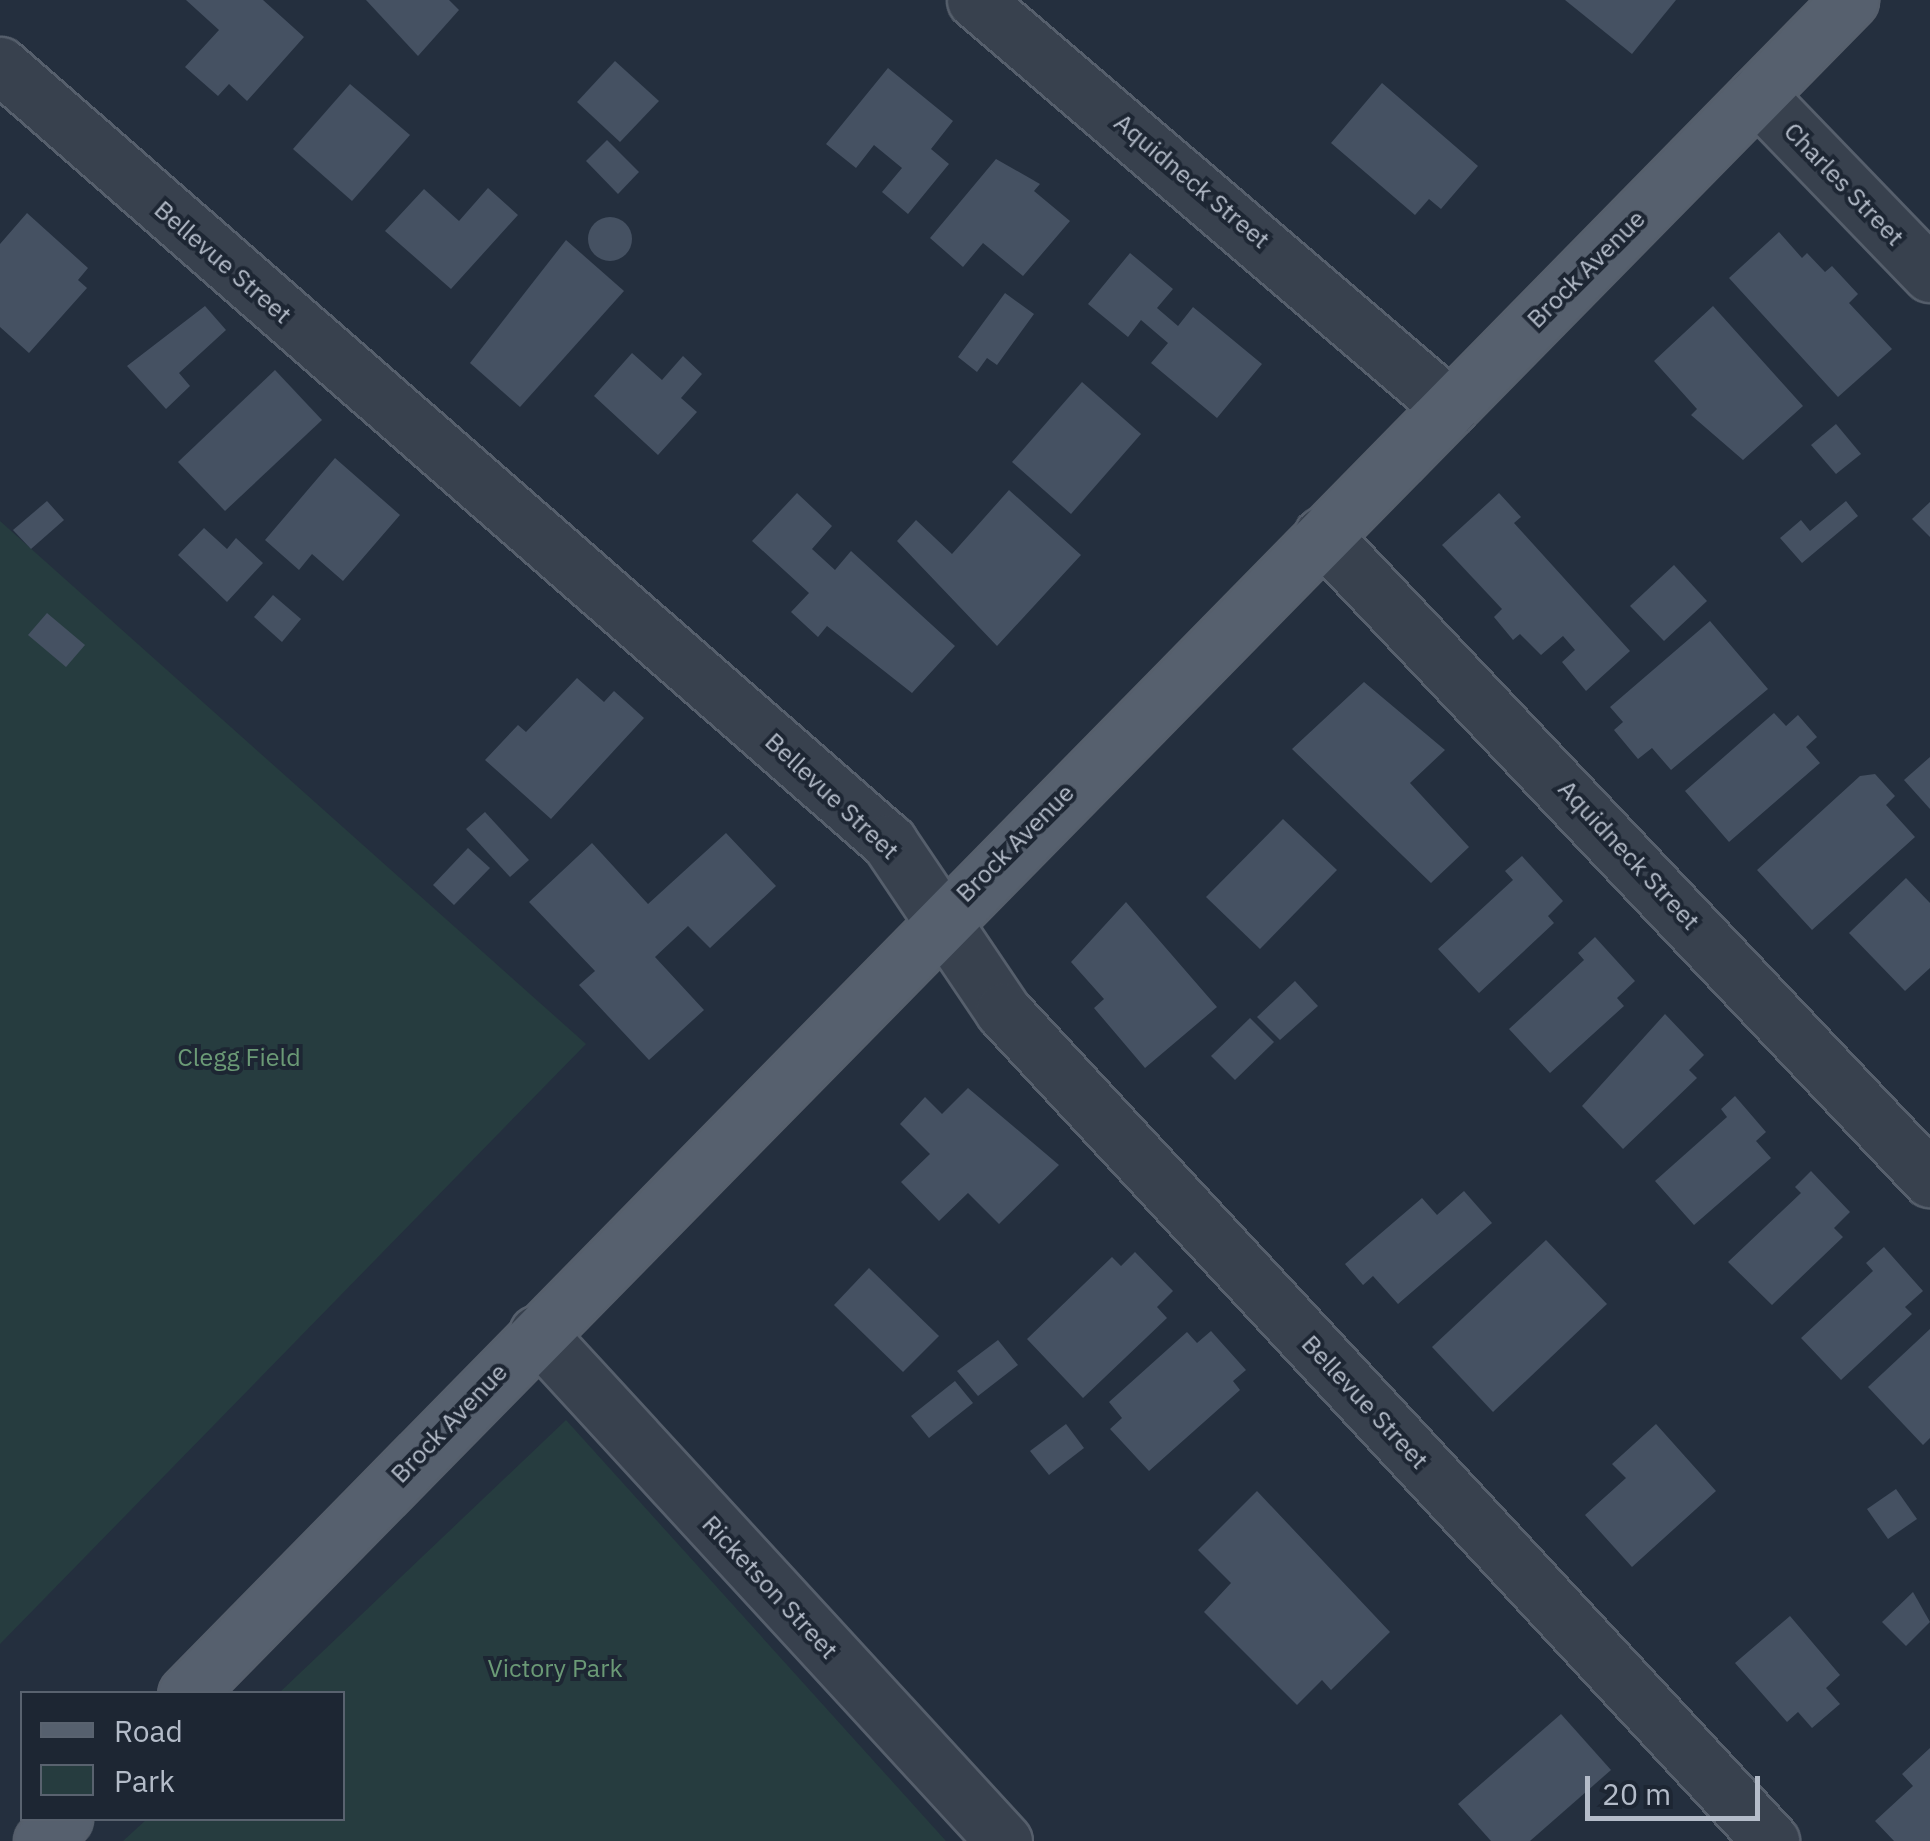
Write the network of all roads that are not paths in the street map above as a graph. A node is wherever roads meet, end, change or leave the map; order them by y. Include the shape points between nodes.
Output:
1 (975, 0) edge
2 (1850, 0) edge
3 (0, 65) edge
4 (1757, 95) junction
5 (1930, 274) edge
6 (1450, 407) junction
7 (1322, 535) junction
8 (942, 916) junction
9 (1930, 1179) edge
10 (537, 1334) junction
11 (189, 1691) edge
12 (61, 1821) edge
13 (42, 1841) edge
14 (1004, 1841) edge
15 (1772, 1841) edge

1 - 6 street, Aquidneck Street
2 - 4 main road, Brock Avenue
3 - 8 street, Bellevue Street via 889,842
4 - 5 street, Charles Street
4 - 6 main road, Brock Avenue
6 - 7 main road, Brock Avenue
7 - 8 main road, Brock Avenue
7 - 9 street, Aquidneck Street
8 - 10 main road, Brock Avenue
8 - 15 street, Bellevue Street via 1002,1011
10 - 11 main road, Brock Avenue
10 - 14 street, Ricketson Street
12 - 13 main road

